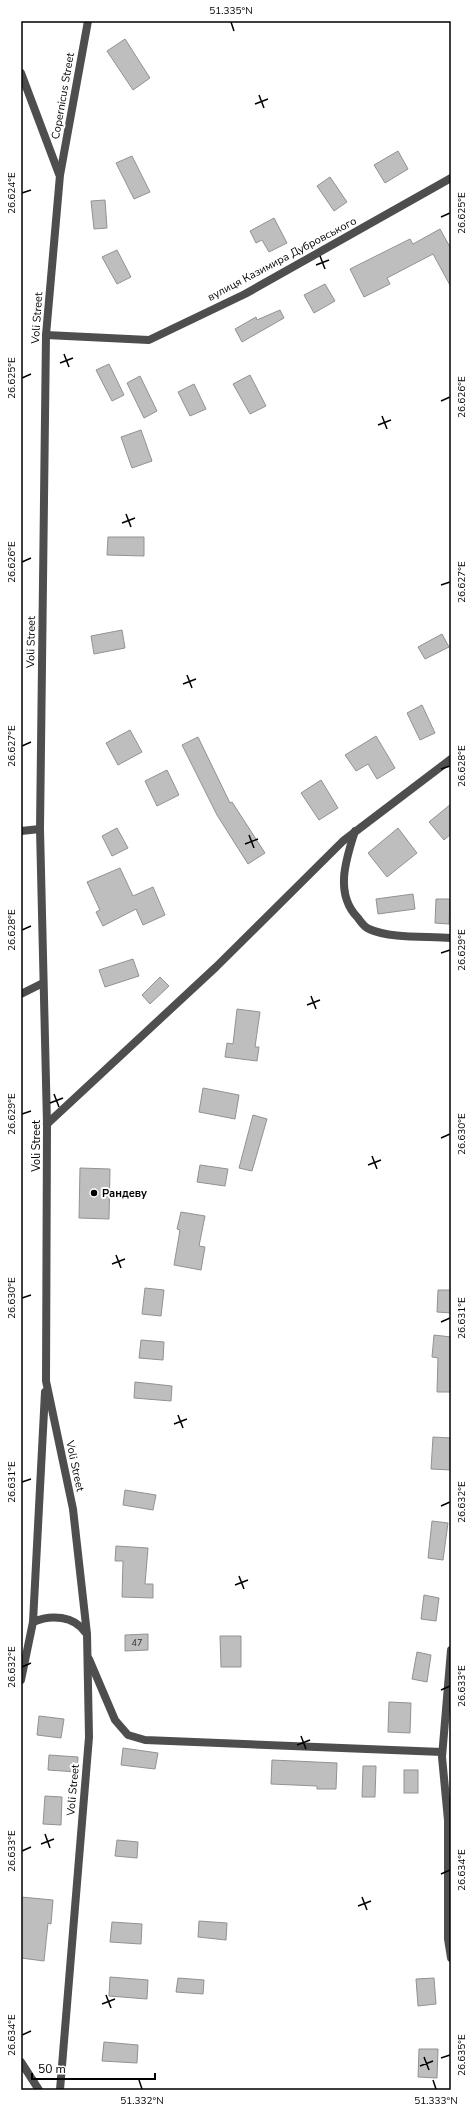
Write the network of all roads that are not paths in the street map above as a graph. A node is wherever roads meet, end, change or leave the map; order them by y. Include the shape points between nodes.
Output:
1 (88, 21) edge
2 (21, 72) edge
3 (60, 175) junction
4 (451, 178) edge
5 (46, 335) junction
6 (451, 759) edge
7 (40, 830) junction
8 (21, 831) edge
9 (355, 831) junction
10 (451, 938) edge
11 (42, 983) junction
12 (21, 994) edge
13 (47, 1124) junction
14 (46, 1381) junction
15 (33, 1622) junction
16 (87, 1634) junction
17 (451, 1650) edge
18 (87, 1654) junction
19 (21, 1680) edge
20 (442, 1752) junction
21 (451, 1958) edge
22 (21, 2062) edge
23 (39, 2090) edge
24 (60, 2090) edge

1 - 3 street, Copernicus Street
2 - 3 street
3 - 5 street, Voli Street
4 - 5 street, вулиця Казимира Дубровського via 245,294 149,340
5 - 7 street, Voli Street
6 - 9 street
7 - 8 street
7 - 11 street, Voli Street
9 - 10 street via 346,859 343,882 346,899 353,913 367,928 386,934
9 - 13 street via 216,968
11 - 12 street
11 - 13 street, Voli Street
13 - 14 street, Voli Street
14 - 15 street
14 - 16 street, Voli Street via 73,1509
15 - 16 street via 55,1616 79,1623
15 - 19 street
16 - 18 street, Voli Street
17 - 20 street
18 - 20 street via 116,1720 128,1735 146,1740
18 - 24 street, Voli Street via 89,1737
20 - 21 street via 448,1820 448,1939
22 - 23 street

